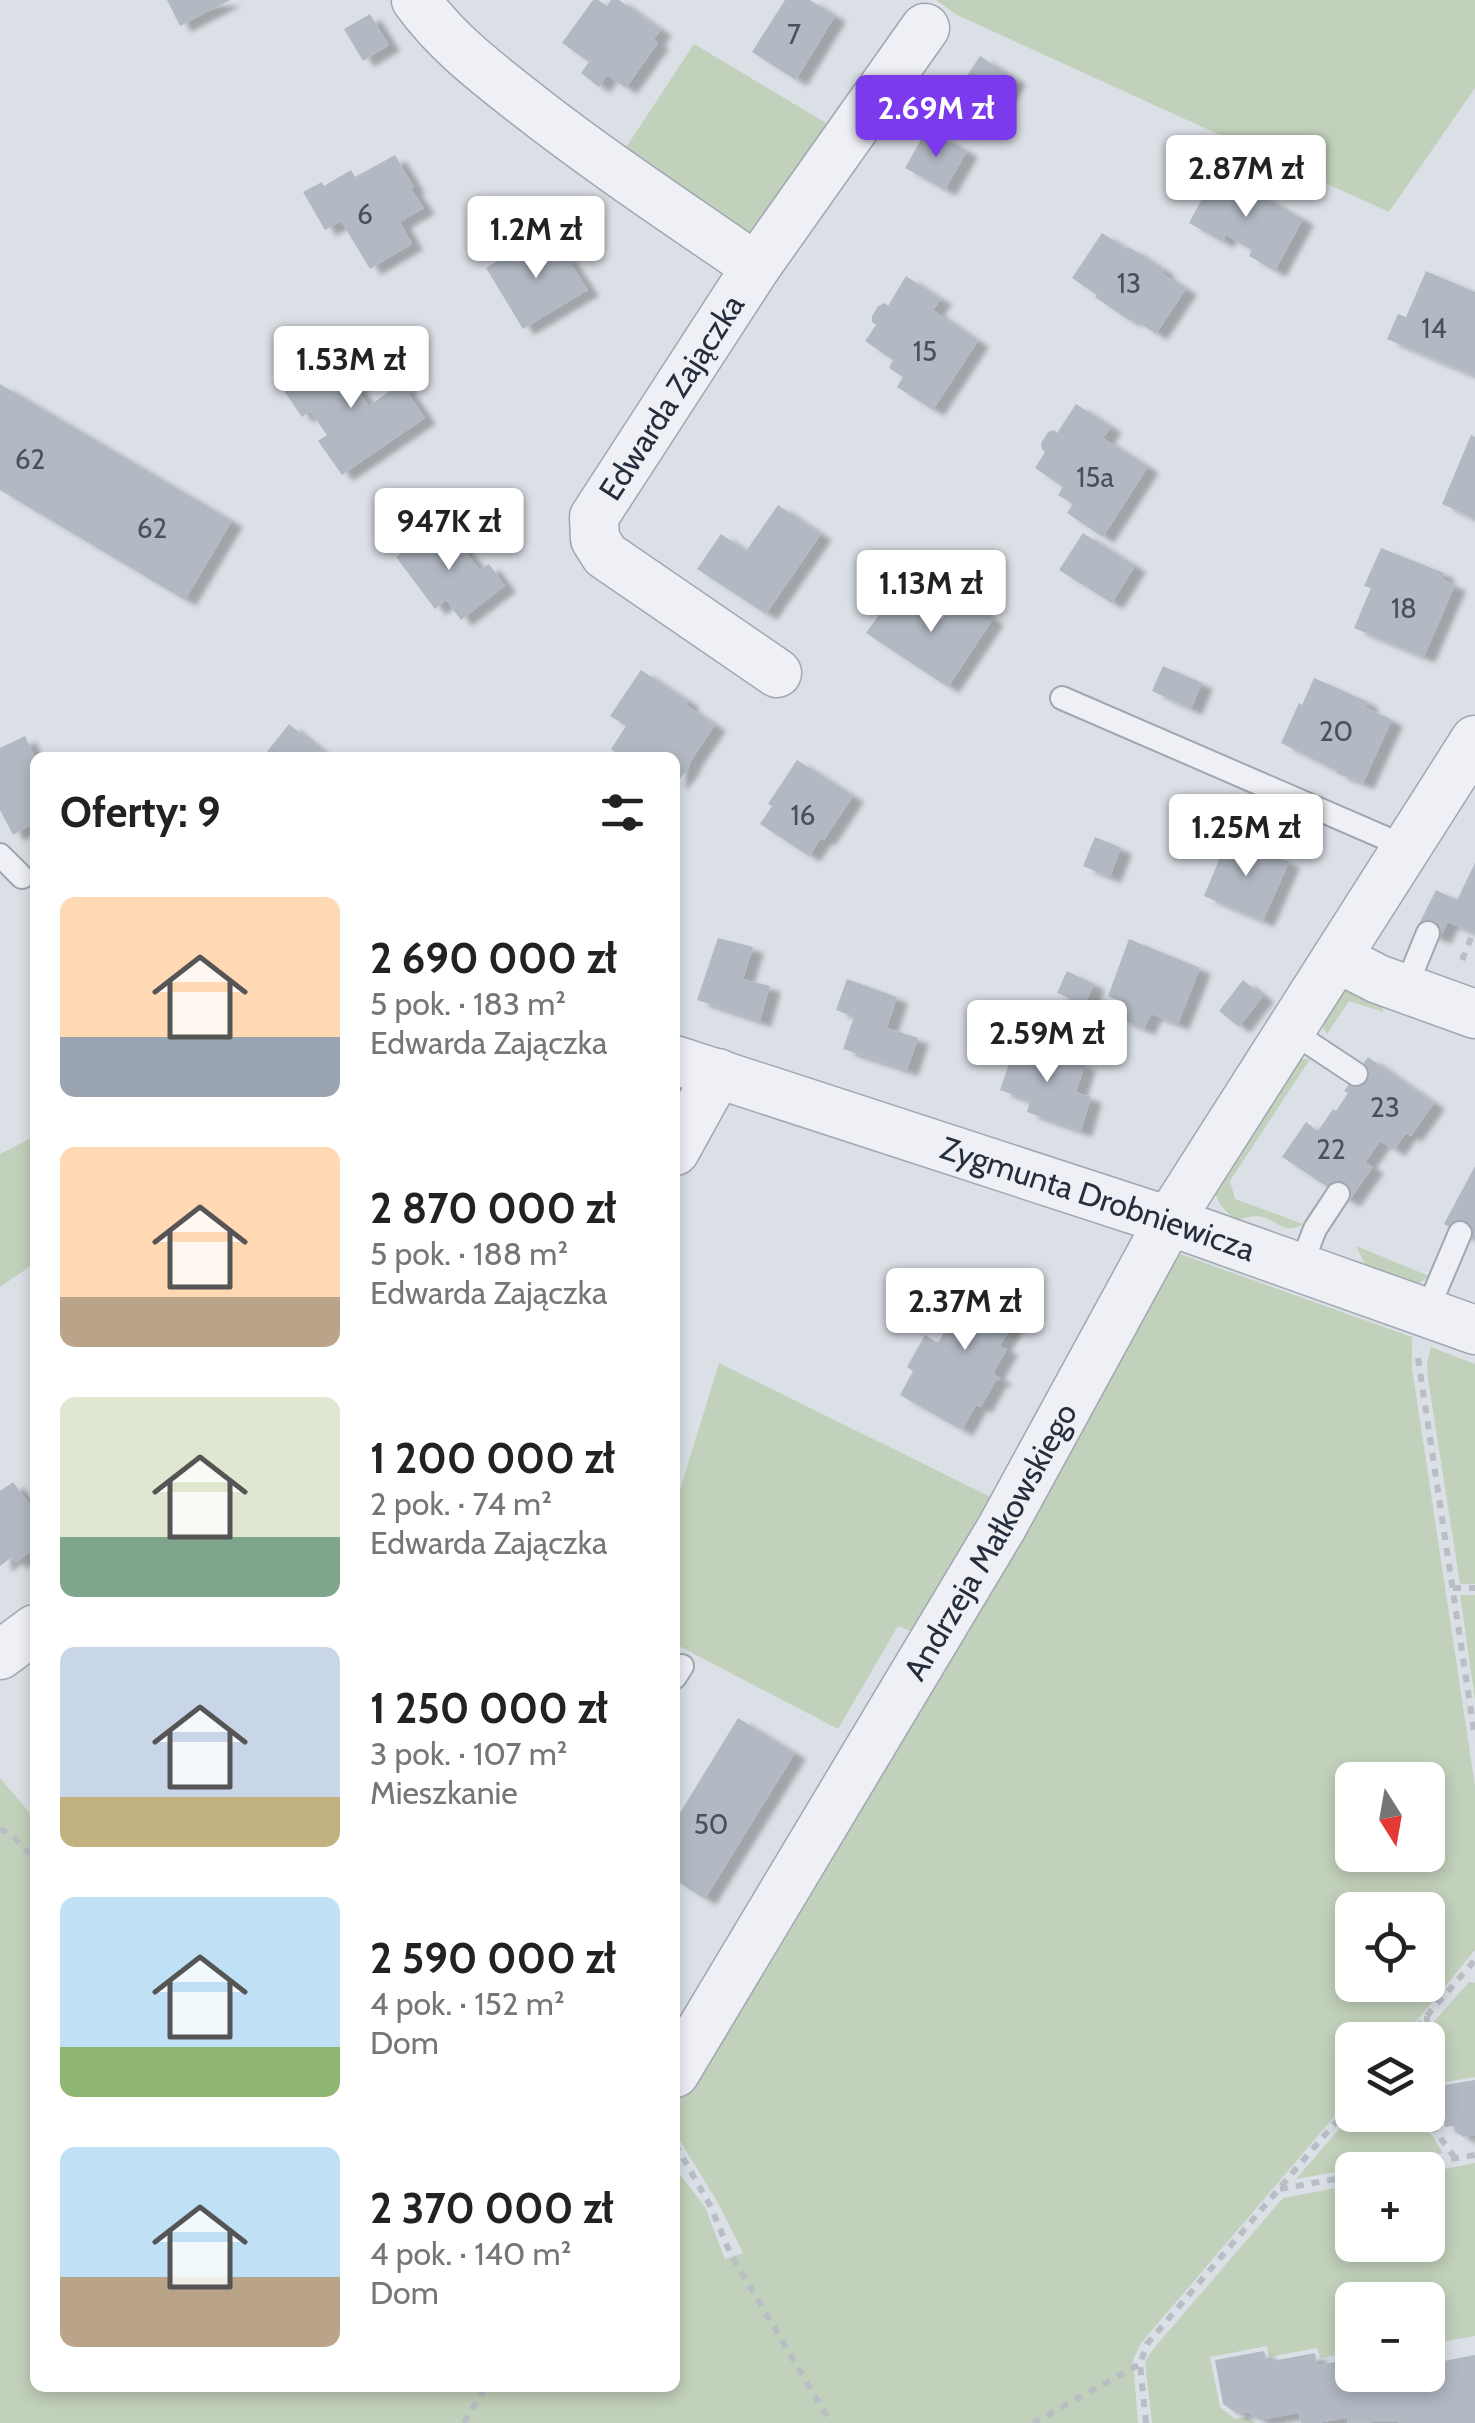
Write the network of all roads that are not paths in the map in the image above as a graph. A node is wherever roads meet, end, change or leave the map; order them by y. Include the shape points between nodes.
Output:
1 (416, 0) edge
2 (925, 28) dead end
3 (756, 267) junction
4 (777, 673) dead end
5 (1062, 698) dead end
6 (1475, 740) edge
7 (1406, 848) junction
8 (0, 856) edge
9 (22, 877) dead end
10 (1428, 933) dead end
11 (1338, 958) junction
12 (1405, 990) junction
13 (1475, 1014) edge
14 (1290, 1031) junction
15 (697, 1067) edge
16 (1356, 1074) dead end
17 (680, 1131) edge
18 (1338, 1194) dead end
19 (1169, 1221) junction
20 (1460, 1233) dead end
21 (1300, 1268) junction
22 (1426, 1313) junction
23 (1475, 1329) edge
24 (30, 1633) edge
25 (0, 1656) edge
26 (680, 2066) edge

1 - 3 street, Edwarda Zajączka via 458,50 514,94
2 - 3 street, Edwarda Zajączka
3 - 4 street, Edwarda Zajączka via 594,518 595,538 605,555
5 - 7 lane
6 - 7 street, Andrzeja Małkowskiego
7 - 11 street, Andrzeja Małkowskiego
8 - 9 lane
10 - 12 lane
11 - 12 street
11 - 14 street, Andrzeja Małkowskiego
12 - 13 street
14 - 16 lane
14 - 19 street, Andrzeja Małkowskiego
15 - 17 street, Zygmunta Drobniewicza
15 - 19 street, Zygmunta Drobniewicza
18 - 21 lane
19 - 21 street, Zygmunta Drobniewicza
19 - 26 street, Andrzeja Małkowskiego via 1002,1528
20 - 22 lane
21 - 22 street, Zygmunta Drobniewicza
22 - 23 street, Zygmunta Drobniewicza
24 - 25 street

